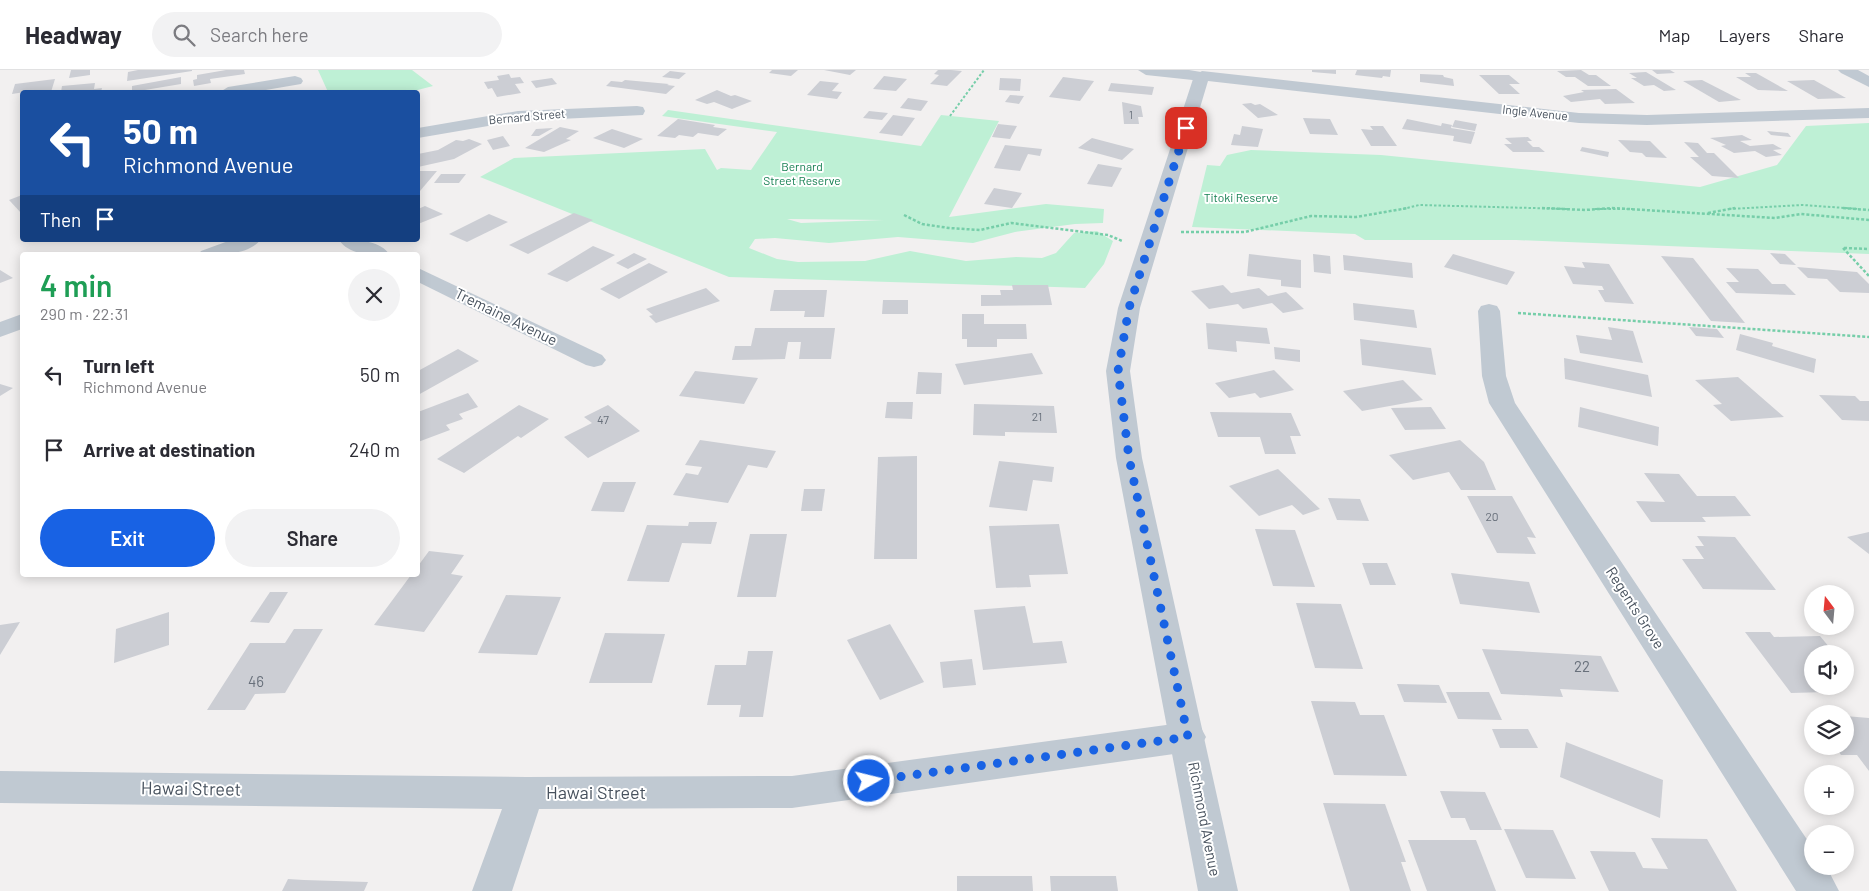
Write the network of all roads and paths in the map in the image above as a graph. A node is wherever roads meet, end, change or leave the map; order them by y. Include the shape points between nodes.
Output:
1 (984, 70) edge
2 (1146, 70) edge
3 (1846, 70) edge
4 (1202, 76) junction
5 (295, 81) edge
6 (1869, 82) edge
7 (240, 90) edge
8 (637, 111) dead end
9 (1869, 113) edge
10 (950, 116) dead end
11 (420, 133) edge
12 (1869, 210) edge
13 (1705, 213) junction
14 (904, 215) dead end
15 (1869, 220) edge
16 (1176, 232) dead end
17 (244, 242) edge
18 (353, 242) edge
19 (1128, 242) dead end
20 (1869, 249) edge
21 (216, 252) edge
22 (374, 252) edge
23 (420, 275) edge
24 (1869, 276) edge
25 (1489, 311) joint
26 (20, 323) edge
27 (0, 330) edge
28 (1869, 336) edge
29 (594, 360) dead end
30 (1188, 737) junction
31 (0, 787) edge
32 (526, 793) junction
33 (492, 891) edge
34 (1218, 891) edge
35 (1819, 891) edge

1 - 10 path
2 - 4 street, Ingle Avenue
3 - 6 street
4 - 9 street, Ingle Avenue via 1580,118 1647,120
4 - 30 street, Richmond Avenue via 1129,308 1118,371 1129,458
5 - 7 street
8 - 11 street, Bernard Street via 518,116
12 - 13 path via 1803,205 1741,207
13 - 15 path via 1774,218 1801,214
13 - 16 path via 1419,205 1356,217 1311,216 1245,232
14 - 19 path via 922,224 949,228 980,230 1011,223 1108,236
17 - 21 street
18 - 22 street
20 - 24 path via 1843,248
23 - 29 street, Tremaine Avenue
25 - 28 path
25 - 35 street, Regents Grove via 1494,376 1502,403
26 - 27 street
30 - 32 street, Hawai Street via 792,792
30 - 34 street, Richmond Avenue
31 - 32 street, Hawai Street
32 - 33 street

